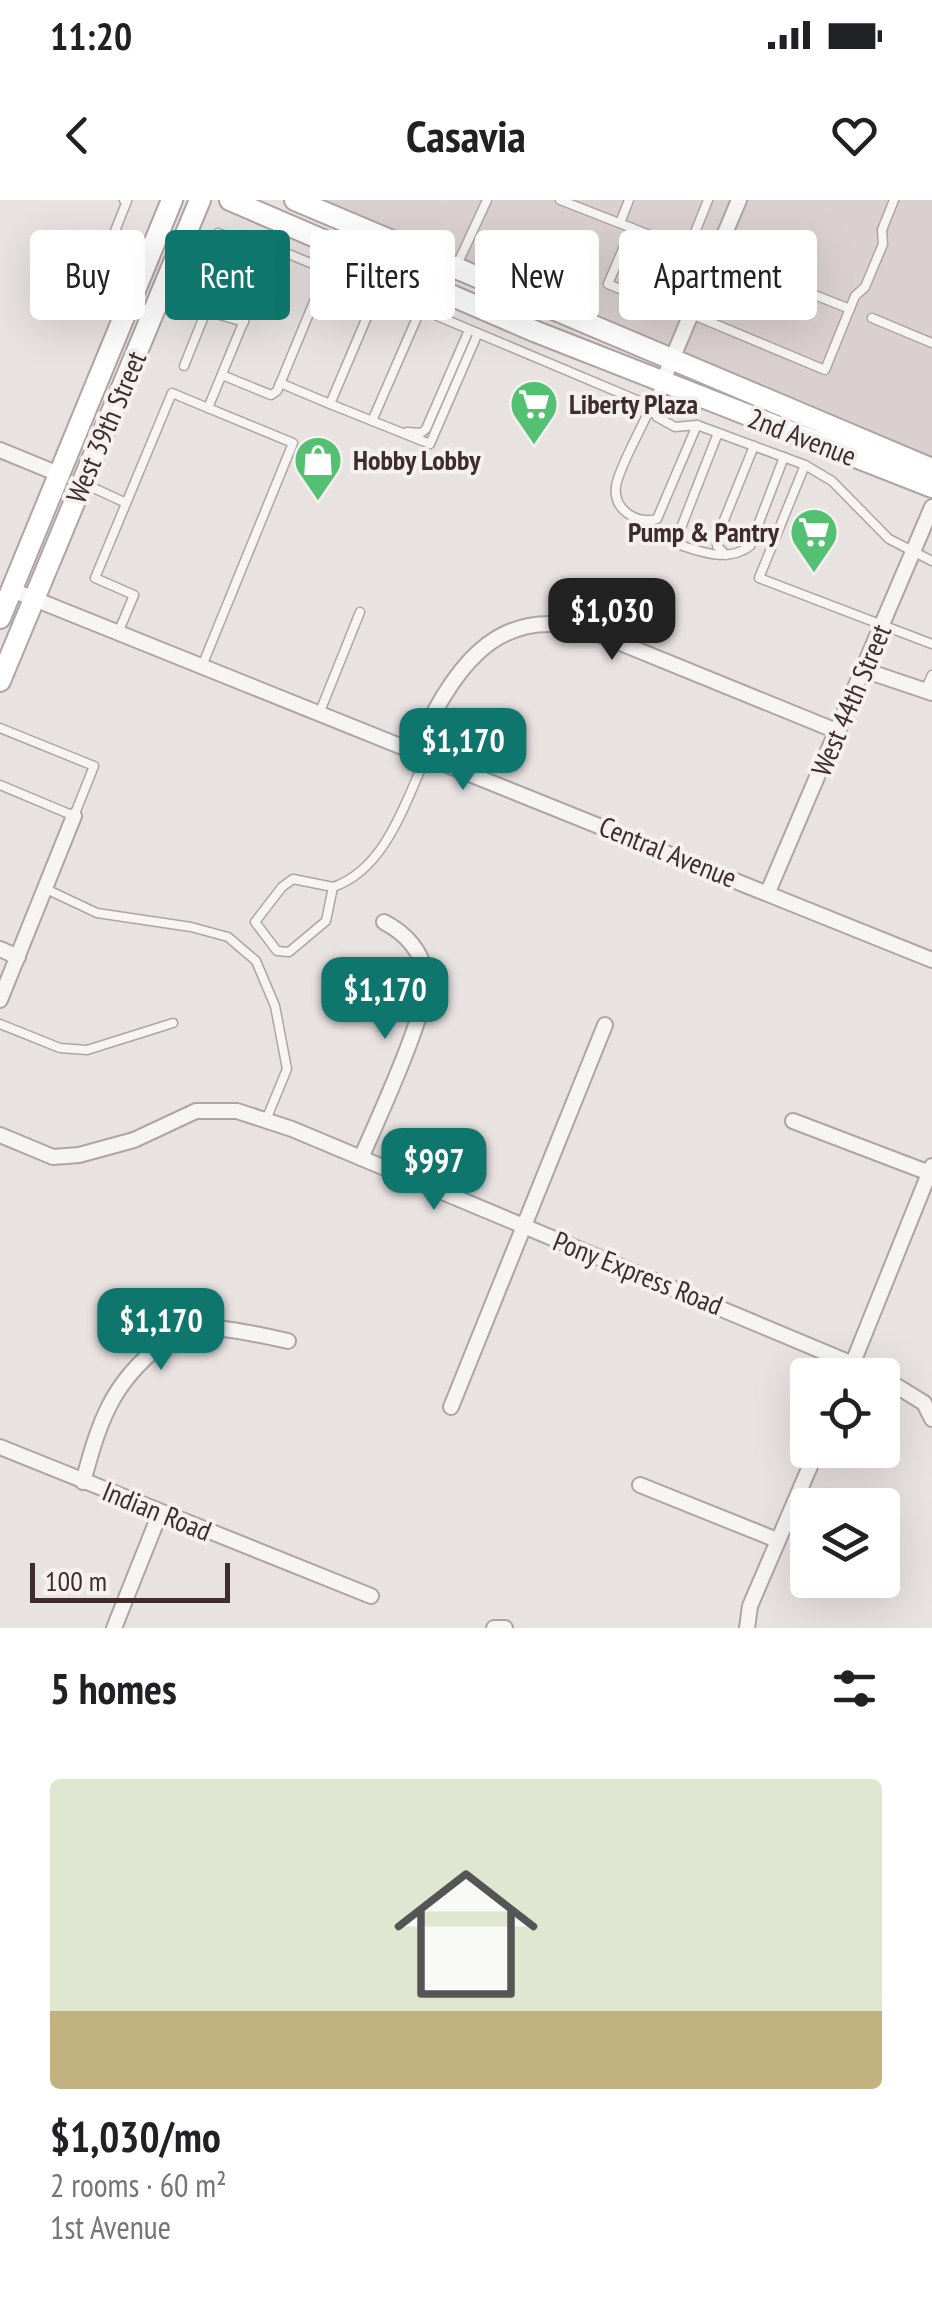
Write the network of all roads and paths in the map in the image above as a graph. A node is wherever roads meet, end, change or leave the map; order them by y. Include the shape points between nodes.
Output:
1 (124, 200) edge
2 (172, 200) edge
3 (200, 200) edge
4 (230, 200) edge
5 (486, 200) edge
6 (560, 200) edge
7 (629, 200) edge
8 (708, 200) edge
9 (739, 200) edge
10 (894, 200) edge
11 (308, 203) edge
12 (284, 223) junction
13 (620, 223) junction
14 (632, 228) joint
15 (115, 230) edge
16 (281, 230) edge
17 (368, 230) edge
18 (637, 230) edge
19 (696, 230) edge
20 (727, 230) edge
21 (310, 234) edge
22 (619, 258) edge
23 (145, 267) edge
24 (455, 267) edge
25 (455, 269) edge
26 (619, 289) edge
27 (455, 296) edge
28 (817, 297) edge
29 (850, 309) junction
30 (310, 311) edge
31 (872, 318) dead end
32 (124, 320) edge
33 (366, 320) edge
34 (417, 320) edge
35 (445, 320) edge
36 (689, 320) edge
37 (705, 320) edge
38 (244, 322) joint
39 (534, 331) junction
40 (473, 332) junction
41 (932, 343) edge
42 (518, 350) junction
43 (672, 361) junction
44 (184, 366) dead end
45 (222, 375) junction
46 (280, 383) junction
47 (662, 383) junction
48 (330, 404) junction
49 (651, 406) junction
50 (208, 408) junction
51 (372, 421) junction
52 (697, 424) junction
53 (718, 432) junction
54 (754, 446) junction
55 (0, 450) edge
56 (784, 457) junction
57 (805, 465) junction
58 (932, 468) edge
59 (61, 475) junction
60 (82, 483) junction
61 (932, 487) edge
62 (126, 502) junction
63 (932, 507) edge
64 (913, 552) junction
65 (726, 556) junction
66 (932, 561) edge
67 (12, 590) junction
68 (34, 599) junction
69 (360, 612) dead end
70 (0, 618) edge
71 (883, 626) junction
72 (118, 633) junction
73 (932, 644) edge
74 (202, 666) junction
75 (864, 670) junction
76 (932, 675) edge
77 (0, 681) edge
78 (929, 692) edge
79 (319, 714) junction
80 (0, 728) edge
81 (839, 732) junction
82 (421, 753) junction
83 (0, 786) edge
84 (74, 816) junction
85 (333, 887) junction
86 (45, 888) junction
87 (768, 892) junction
88 (384, 922) dead end
89 (0, 949) edge
90 (18, 957) junction
91 (932, 960) edge
92 (0, 1000) edge
93 (173, 1023) dead end
94 (0, 1024) edge
95 (605, 1025) dead end
96 (266, 1120) junction
97 (793, 1121) dead end
98 (0, 1135) edge
99 (360, 1158) junction
100 (931, 1171) edge
101 (522, 1226) junction
102 (288, 1340) dead end
103 (827, 1358) edge
104 (854, 1358) edge
105 (900, 1388) edge
106 (451, 1407) dead end
107 (932, 1419) edge
108 (0, 1447) edge
109 (809, 1468) edge
110 (83, 1482) junction
111 (640, 1485) dead end
112 (160, 1513) junction
113 (777, 1540) junction
114 (371, 1596) dead end
115 (114, 1628) edge
116 (494, 1628) edge
117 (504, 1628) edge
118 (747, 1628) edge

1 - 15 lane
2 - 23 main road, West 39th Street
3 - 60 main road, West 39th Street
4 - 12 main road, 2nd Avenue
5 - 24 lane
6 - 13 lane
7 - 13 lane
8 - 19 lane
9 - 20 street
10 - 29 lane via 883,244
11 - 17 main road, 2nd Avenue
12 - 16 lane
12 - 21 main road, 2nd Avenue
13 - 14 lane
14 - 18 lane
22 - 26 lane via 608,284
25 - 43 main road, 2nd Avenue
27 - 39 main road, 2nd Avenue
28 - 29 lane
29 - 37 lane via 825,370
30 - 46 lane
31 - 41 lane
32 - 59 main road, West 39th Street
33 - 48 lane
34 - 51 lane
35 - 40 lane
36 - 43 street
38 - 44 lane via 206,311
38 - 45 lane
39 - 42 lane
39 - 47 main road, 2nd Avenue
40 - 42 lane
40 - 51 lane via 424,432 397,432
42 - 49 lane
43 - 47 street
43 - 58 main road, 2nd Avenue
45 - 46 lane via 271,396
45 - 50 lane
46 - 48 lane
47 - 49 lane
47 - 61 main road, 2nd Avenue
48 - 51 lane
49 - 52 lane via 676,427
49 - 52 lane via 616,487 627,516 657,519
50 - 62 lane via 172,393
50 - 74 lane via 293,443
52 - 53 lane
53 - 54 lane
53 - 65 lane via 675,543
54 - 56 lane
54 - 65 lane via 718,535 716,546
55 - 59 street
56 - 57 lane
56 - 65 lane via 750,546
57 - 64 lane via 832,480 889,539
57 - 71 lane via 760,578
59 - 67 main road, West 39th Street
60 - 62 lane
60 - 68 main road, West 39th Street
62 - 72 lane via 95,578 134,594
63 - 64 street, West 44th Street
64 - 66 lane
64 - 71 street, West 44th Street
67 - 68 street, Central Avenue
67 - 70 main road, West 39th Street
68 - 72 street, Central Avenue
68 - 77 main road, West 39th Street
69 - 79 lane
71 - 73 lane
71 - 75 street, West 44th Street
72 - 74 street, Central Avenue
74 - 79 street, Central Avenue
75 - 78 street
75 - 81 street, West 44th Street
76 - 78 lane
79 - 82 street, Central Avenue
80 - 84 lane via 94,766
81 - 82 street via 591,631 550,624 506,633 467,662 446,687
81 - 87 street, West 44th Street
82 - 85 lane via 378,855 350,882
82 - 87 street, Central Avenue
83 - 84 lane
84 - 86 street
85 - 85 lane via 293,879 282,887 256,922 277,951 289,952 326,921
86 - 90 street
86 - 96 lane via 97,914 228,937 256,961 275,1006 287,1069
87 - 91 street, Central Avenue
88 - 99 street via 418,953 427,979 416,1024
89 - 90 street
90 - 92 street
93 - 94 lane via 88,1050 60,1048
95 - 101 street
96 - 98 street, Pony Express Road via 237,1111 196,1111 134,1140 53,1157
96 - 99 street, Pony Express Road
97 - 100 street
99 - 101 street, Pony Express Road
100 - 104 street
101 - 103 street, Pony Express Road
101 - 106 street
102 - 110 street via 182,1329 116,1390
105 - 107 street, Pony Express Road via 924,1403
108 - 110 street, Indian Road
109 - 113 street
110 - 112 street, Indian Road
111 - 113 street
112 - 114 street, Indian Road
112 - 115 street
113 - 118 street
116 - 117 street

